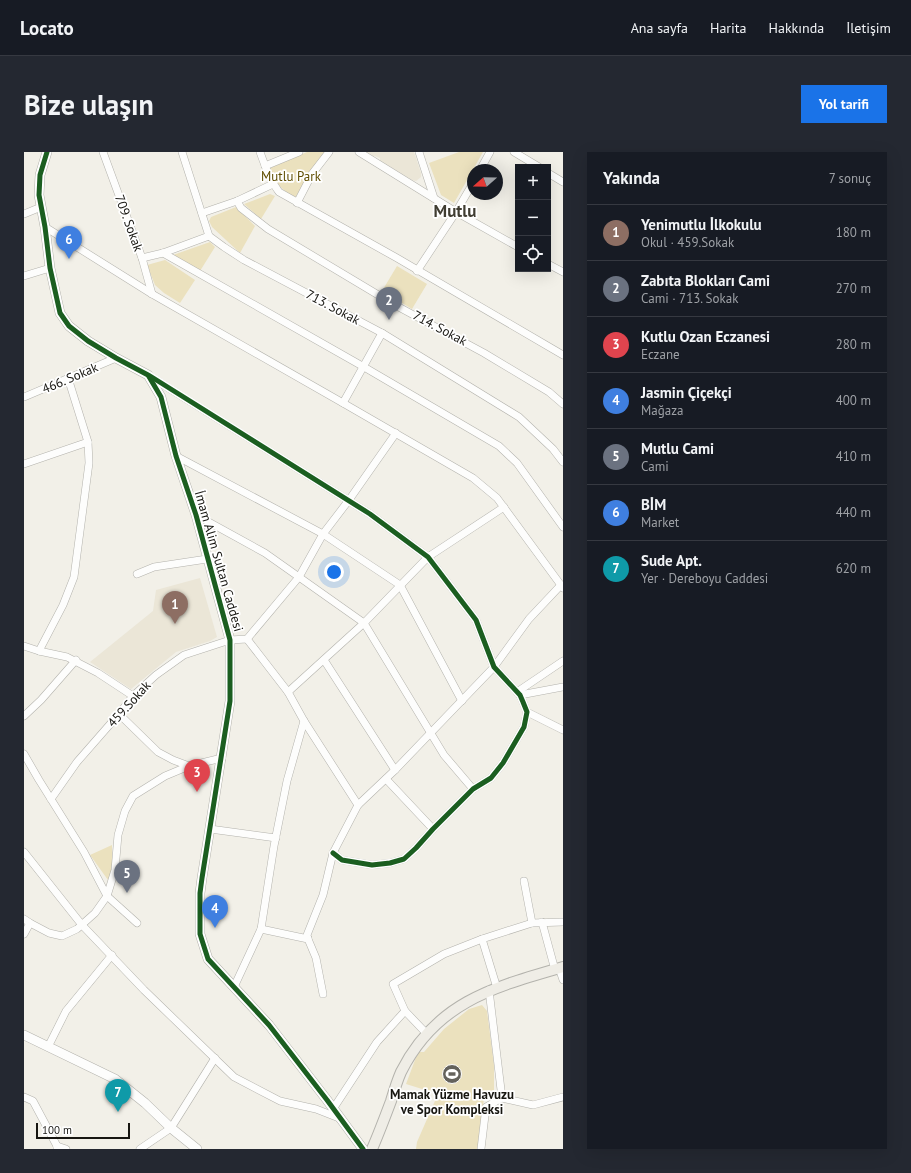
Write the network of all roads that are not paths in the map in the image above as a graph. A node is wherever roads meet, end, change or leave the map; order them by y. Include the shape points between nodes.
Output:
1 (47, 152) edge
2 (103, 152) edge
3 (182, 152) edge
4 (260, 152) edge
5 (299, 152) edge
6 (329, 152) edge
7 (359, 152) edge
8 (419, 152) edge
9 (490, 152) edge
10 (514, 152) edge
11 (483, 164) edge
12 (534, 164) edge
13 (265, 166) junction
14 (551, 174) edge
15 (563, 182) edge
16 (273, 184) junction
17 (467, 193) edge
18 (434, 198) junction
19 (237, 201) junction
20 (297, 203) junction
21 (41, 207) junction
22 (456, 212) junction
23 (202, 213) junction
24 (24, 214) edge
25 (45, 227) junction
26 (209, 236) junction
27 (515, 245) edge
28 (163, 253) junction
29 (142, 258) junction
30 (551, 266) edge
31 (50, 268) junction
32 (417, 270) junction
33 (563, 272) edge
34 (24, 276) edge
35 (152, 294) junction
36 (382, 333) junction
37 (563, 354) edge
38 (116, 358) junction
39 (364, 367) junction
40 (148, 375) junction
41 (68, 378) junction
42 (25, 395) edge
43 (343, 403) junction
44 (563, 404) edge
45 (396, 433) junction
46 (88, 442) junction
47 (176, 456) junction
48 (563, 462) edge
49 (24, 464) edge
50 (349, 500) junction
51 (504, 507) junction
52 (196, 515) junction
53 (563, 527) edge
54 (323, 534) junction
55 (428, 557) junction
56 (207, 558) junction
57 (137, 574) dead end
58 (300, 577) junction
59 (400, 585) junction
60 (562, 587) edge
61 (364, 623) junction
62 (247, 639) junction
63 (230, 640) junction
64 (24, 646) edge
65 (39, 651) junction
66 (76, 660) junction
67 (324, 660) junction
68 (563, 661) edge
69 (494, 667) junction
70 (563, 687) edge
71 (288, 692) junction
72 (518, 694) junction
73 (133, 696) junction
74 (462, 701) junction
75 (526, 712) junction
76 (119, 714) junction
77 (24, 716) edge
78 (304, 722) junction
79 (563, 730) edge
80 (431, 732) junction
81 (24, 754) edge
82 (222, 758) junction
83 (189, 766) junction
84 (395, 770) junction
85 (386, 778) junction
86 (473, 790) junction
87 (51, 799) junction
88 (358, 806) junction
89 (210, 829) junction
90 (433, 829) junction
91 (276, 838) junction
92 (24, 852) edge
93 (333, 853) junction
94 (524, 881) dead end
95 (107, 896) junction
96 (24, 919) edge
97 (542, 922) junction
98 (563, 922) edge
99 (30, 923) junction
100 (137, 923) dead end
101 (532, 923) junction
102 (82, 925) junction
103 (261, 929) junction
104 (24, 934) edge
105 (482, 938) junction
106 (308, 940) junction
107 (112, 955) junction
108 (559, 968) edge
109 (563, 980) edge
110 (234, 987) junction
111 (493, 989) junction
112 (323, 994) dead end
113 (404, 1011) junction
114 (427, 1034) junction
115 (24, 1035) edge
116 (48, 1047) junction
117 (215, 1058) junction
118 (24, 1097) edge
119 (563, 1097) edge
120 (502, 1098) junction
121 (333, 1109) junction
122 (339, 1118) junction
123 (171, 1128) junction
124 (361, 1147) edge
125 (57, 1148) edge
126 (66, 1149) edge
127 (140, 1149) edge
128 (197, 1149) edge
129 (372, 1149) edge
130 (481, 1149) edge

1 - 21 street via 40,175
2 - 29 street, 709. Sokak
3 - 23 street
4 - 13 street
5 - 13 street
6 - 20 street via 312,174
7 - 18 street
8 - 18 street
9 - 11 street
10 - 12 street
13 - 16 street
14 - 15 street
16 - 19 street
16 - 20 street via 279,192
17 - 22 street
18 - 22 street
19 - 23 street
19 - 44 street, 714. Sokak via 241,208 268,229 395,305 491,357 549,392
20 - 32 street
21 - 24 street
21 - 25 street
22 - 27 street
22 - 32 street
23 - 26 street
25 - 31 street
25 - 35 street
26 - 28 street
26 - 36 street, 713. Sokak via 244,260
28 - 29 street
28 - 39 street
29 - 35 street, 709. Sokak
30 - 33 street
31 - 34 street
31 - 38 street via 60,313 69,326
32 - 37 street
35 - 43 street
36 - 39 street
36 - 48 street, 713. Sokak via 519,417
38 - 40 street
38 - 41 street, 466. Sokak
39 - 43 street
39 - 53 street via 499,446 517,463
40 - 47 street, İmam Alim Sultan Caddesi via 161,397
40 - 50 street
41 - 42 street, 466. Sokak
41 - 46 street
43 - 45 street
45 - 50 street
45 - 51 street via 473,478
46 - 49 street
46 - 65 street via 89,463 74,577 63,605
47 - 52 street, İmam Alim Sultan Caddesi
47 - 54 street
50 - 54 street
50 - 55 street
51 - 55 street
51 - 60 street
52 - 56 street, İmam Alim Sultan Caddesi
52 - 58 street via 265,553
54 - 58 street
54 - 59 street
55 - 59 street
55 - 69 street via 476,620
56 - 57 street via 154,568
56 - 63 street, İmam Alim Sultan Caddesi
58 - 61 street
58 - 62 street
59 - 61 street
59 - 74 street
60 - 69 street via 529,619
61 - 67 street
61 - 80 street
62 - 63 street, 459.Sokak
62 - 71 street
63 - 73 street, 459.Sokak via 184,655
63 - 82 street, İmam Alim Sultan Caddesi via 230,701
64 - 65 street
65 - 66 street
66 - 73 street
66 - 77 street
67 - 71 street
67 - 84 street
68 - 72 street
69 - 72 street
69 - 74 street
70 - 72 street
71 - 78 street
72 - 75 street
73 - 76 street, 459.Sokak
74 - 80 street
75 - 79 street
75 - 86 street via 524,727 503,763 491,778
76 - 83 street via 158,752
76 - 87 street, 459.Sokak via 77,762
78 - 88 street
78 - 91 street via 287,781
80 - 84 street
80 - 86 street via 444,755
81 - 87 street
82 - 83 street
82 - 89 street, İmam Alim Sultan Caddesi
83 - 95 street via 165,776 133,796 125,811 118,836 115,870
84 - 85 street
85 - 88 street
85 - 90 street
86 - 90 street
87 - 95 street via 84,852
88 - 93 street
89 - 91 street
89 - 110 street, İmam Alim Sultan Caddesi via 201,885 200,934 208,960
90 - 93 street via 404,859 390,863 372,865 342,860
91 - 103 street
92 - 102 street
93 - 106 street via 322,895 307,935
94 - 101 street
95 - 100 street
95 - 102 street via 95,913
96 - 99 street
97 - 98 street
97 - 101 street
97 - 108 street
99 - 102 street via 49,933 62,936
99 - 104 street
101 - 105 street
102 - 107 street
103 - 106 street
103 - 110 street
105 - 111 street
105 - 113 street via 444,954 393,984
106 - 112 street via 316,958
107 - 116 street via 66,1011
107 - 117 street via 144,990
108 - 109 street
108 - 111 main road
110 - 121 street, İmam Alim Sultan Caddesi via 269,1025
111 - 114 main road via 463,1003
111 - 120 street
113 - 114 street
113 - 121 street via 377,1042
114 - 129 main road via 412,1051 400,1074
115 - 116 street
116 - 123 street via 115,1079
117 - 122 street via 234,1076 280,1101 316,1109
117 - 123 street
118 - 125 street via 33,1101
119 - 120 street via 533,1105
120 - 130 street via 486,1106
121 - 122 street, İmam Alim Sultan Caddesi
122 - 124 street, İmam Alim Sultan Caddesi
123 - 127 street
123 - 128 street
125 - 126 street

